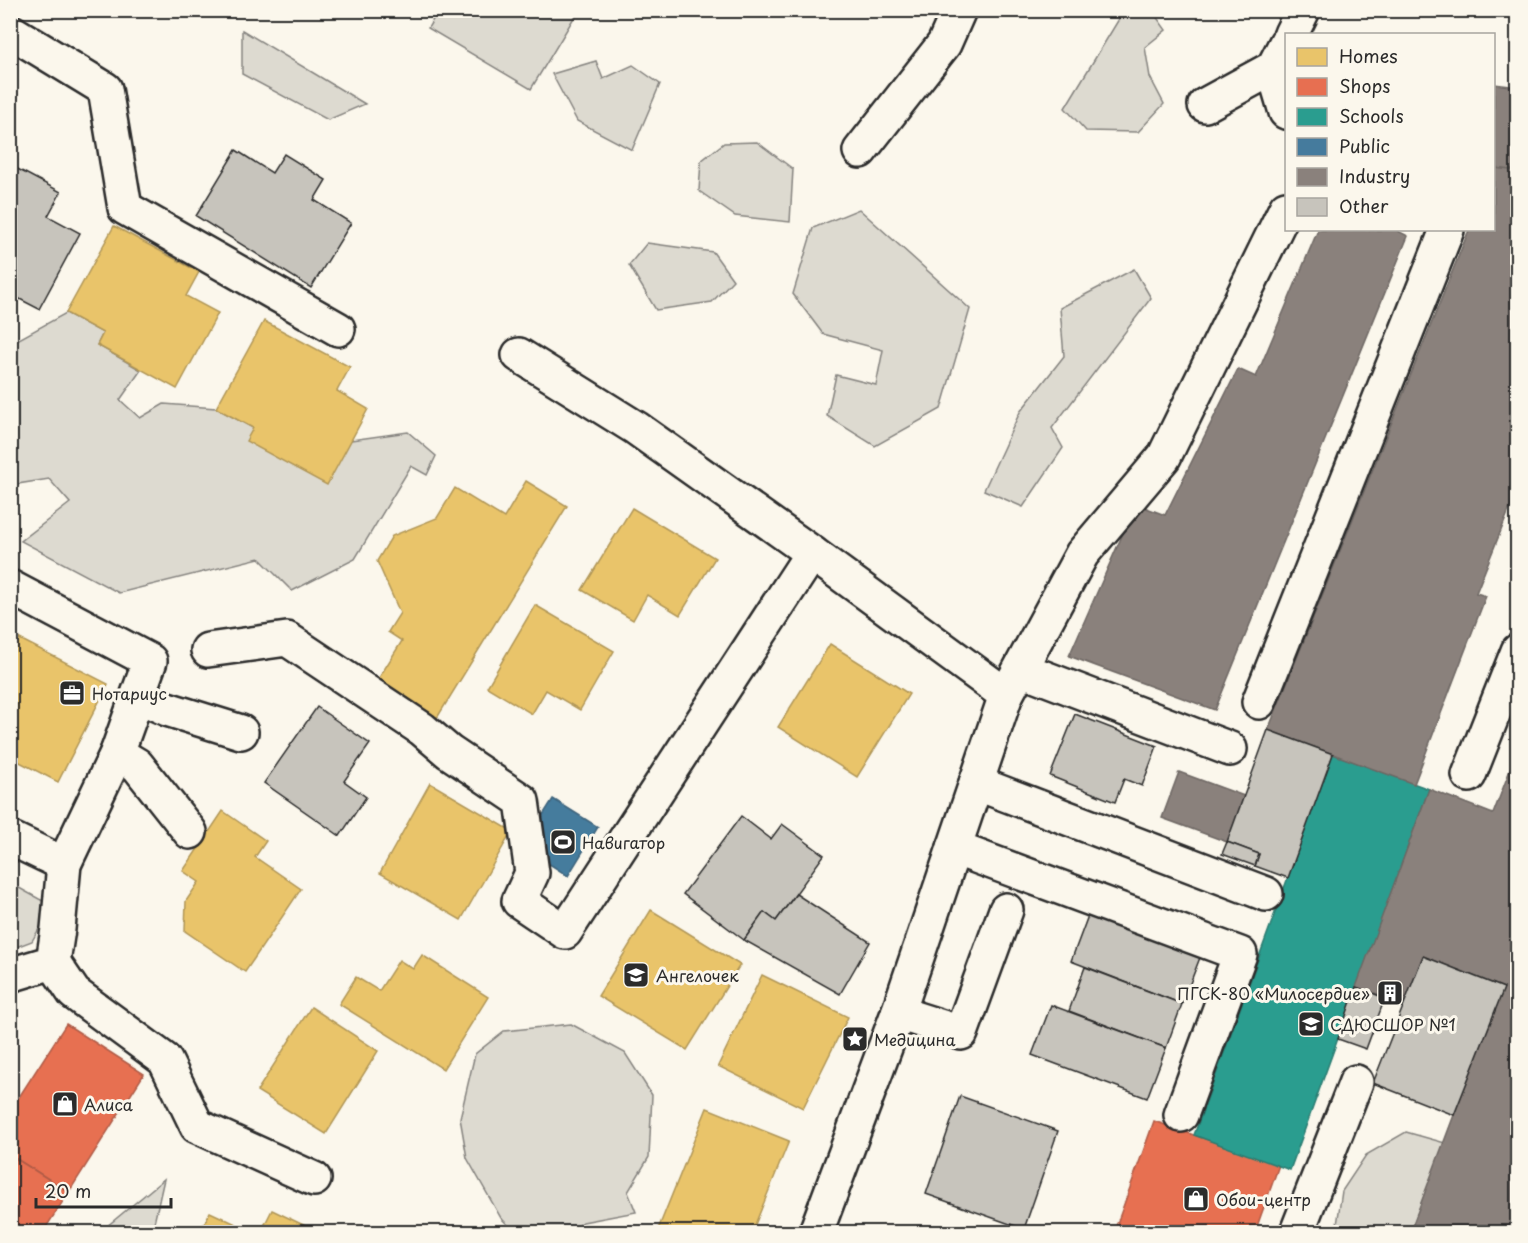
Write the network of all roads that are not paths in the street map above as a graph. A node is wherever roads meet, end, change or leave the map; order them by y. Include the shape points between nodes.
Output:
1 (958, 10) edge
2 (1303, 10) edge
3 (10, 31) edge
4 (1292, 33) edge
5 (1280, 56) edge
6 (1285, 96) edge
7 (1205, 105) dead end
8 (860, 151) dead end
9 (1285, 212) edge
10 (1447, 231) edge
11 (338, 329) dead end
12 (519, 355) dead end
13 (813, 553) junction
14 (10, 587) edge
15 (208, 650) dead end
16 (1518, 651) edge
17 (1014, 682) junction
18 (138, 696) junction
19 (1259, 702) dead end
20 (241, 732) dead end
21 (1230, 749) dead end
22 (117, 753) junction
23 (1469, 775) dead end
24 (976, 783) junction
25 (190, 832) dead end
26 (10, 838) edge
27 (954, 848) junction
28 (64, 864) junction
29 (1266, 894) dead end
30 (1006, 910) dead end
31 (53, 962) junction
32 (10, 975) edge
33 (898, 1013) junction
34 (1356, 1082) dead end
35 (1181, 1115) dead end
36 (314, 1179) dead end
37 (816, 1233) edge
38 (1297, 1233) edge

1 - 8 lane via 944,44
2 - 4 lane
3 - 11 lane via 105,89 125,208
5 - 6 lane
5 - 7 lane
9 - 17 lane via 1164,457 1082,554
10 - 19 lane
12 - 13 lane via 636,428
13 - 15 lane via 565,932 519,902 532,873 522,801 287,639
13 - 17 lane
14 - 18 lane via 150,661
16 - 23 lane
17 - 21 lane
17 - 24 lane
18 - 20 lane
18 - 22 lane
22 - 25 lane via 137,765
22 - 28 lane
24 - 27 lane
24 - 29 lane
26 - 28 lane
27 - 33 lane
27 - 35 lane via 1240,954
28 - 31 lane
30 - 33 lane via 961,1033
31 - 32 lane
31 - 36 lane via 74,993 165,1060 197,1126
33 - 37 lane
34 - 38 lane

